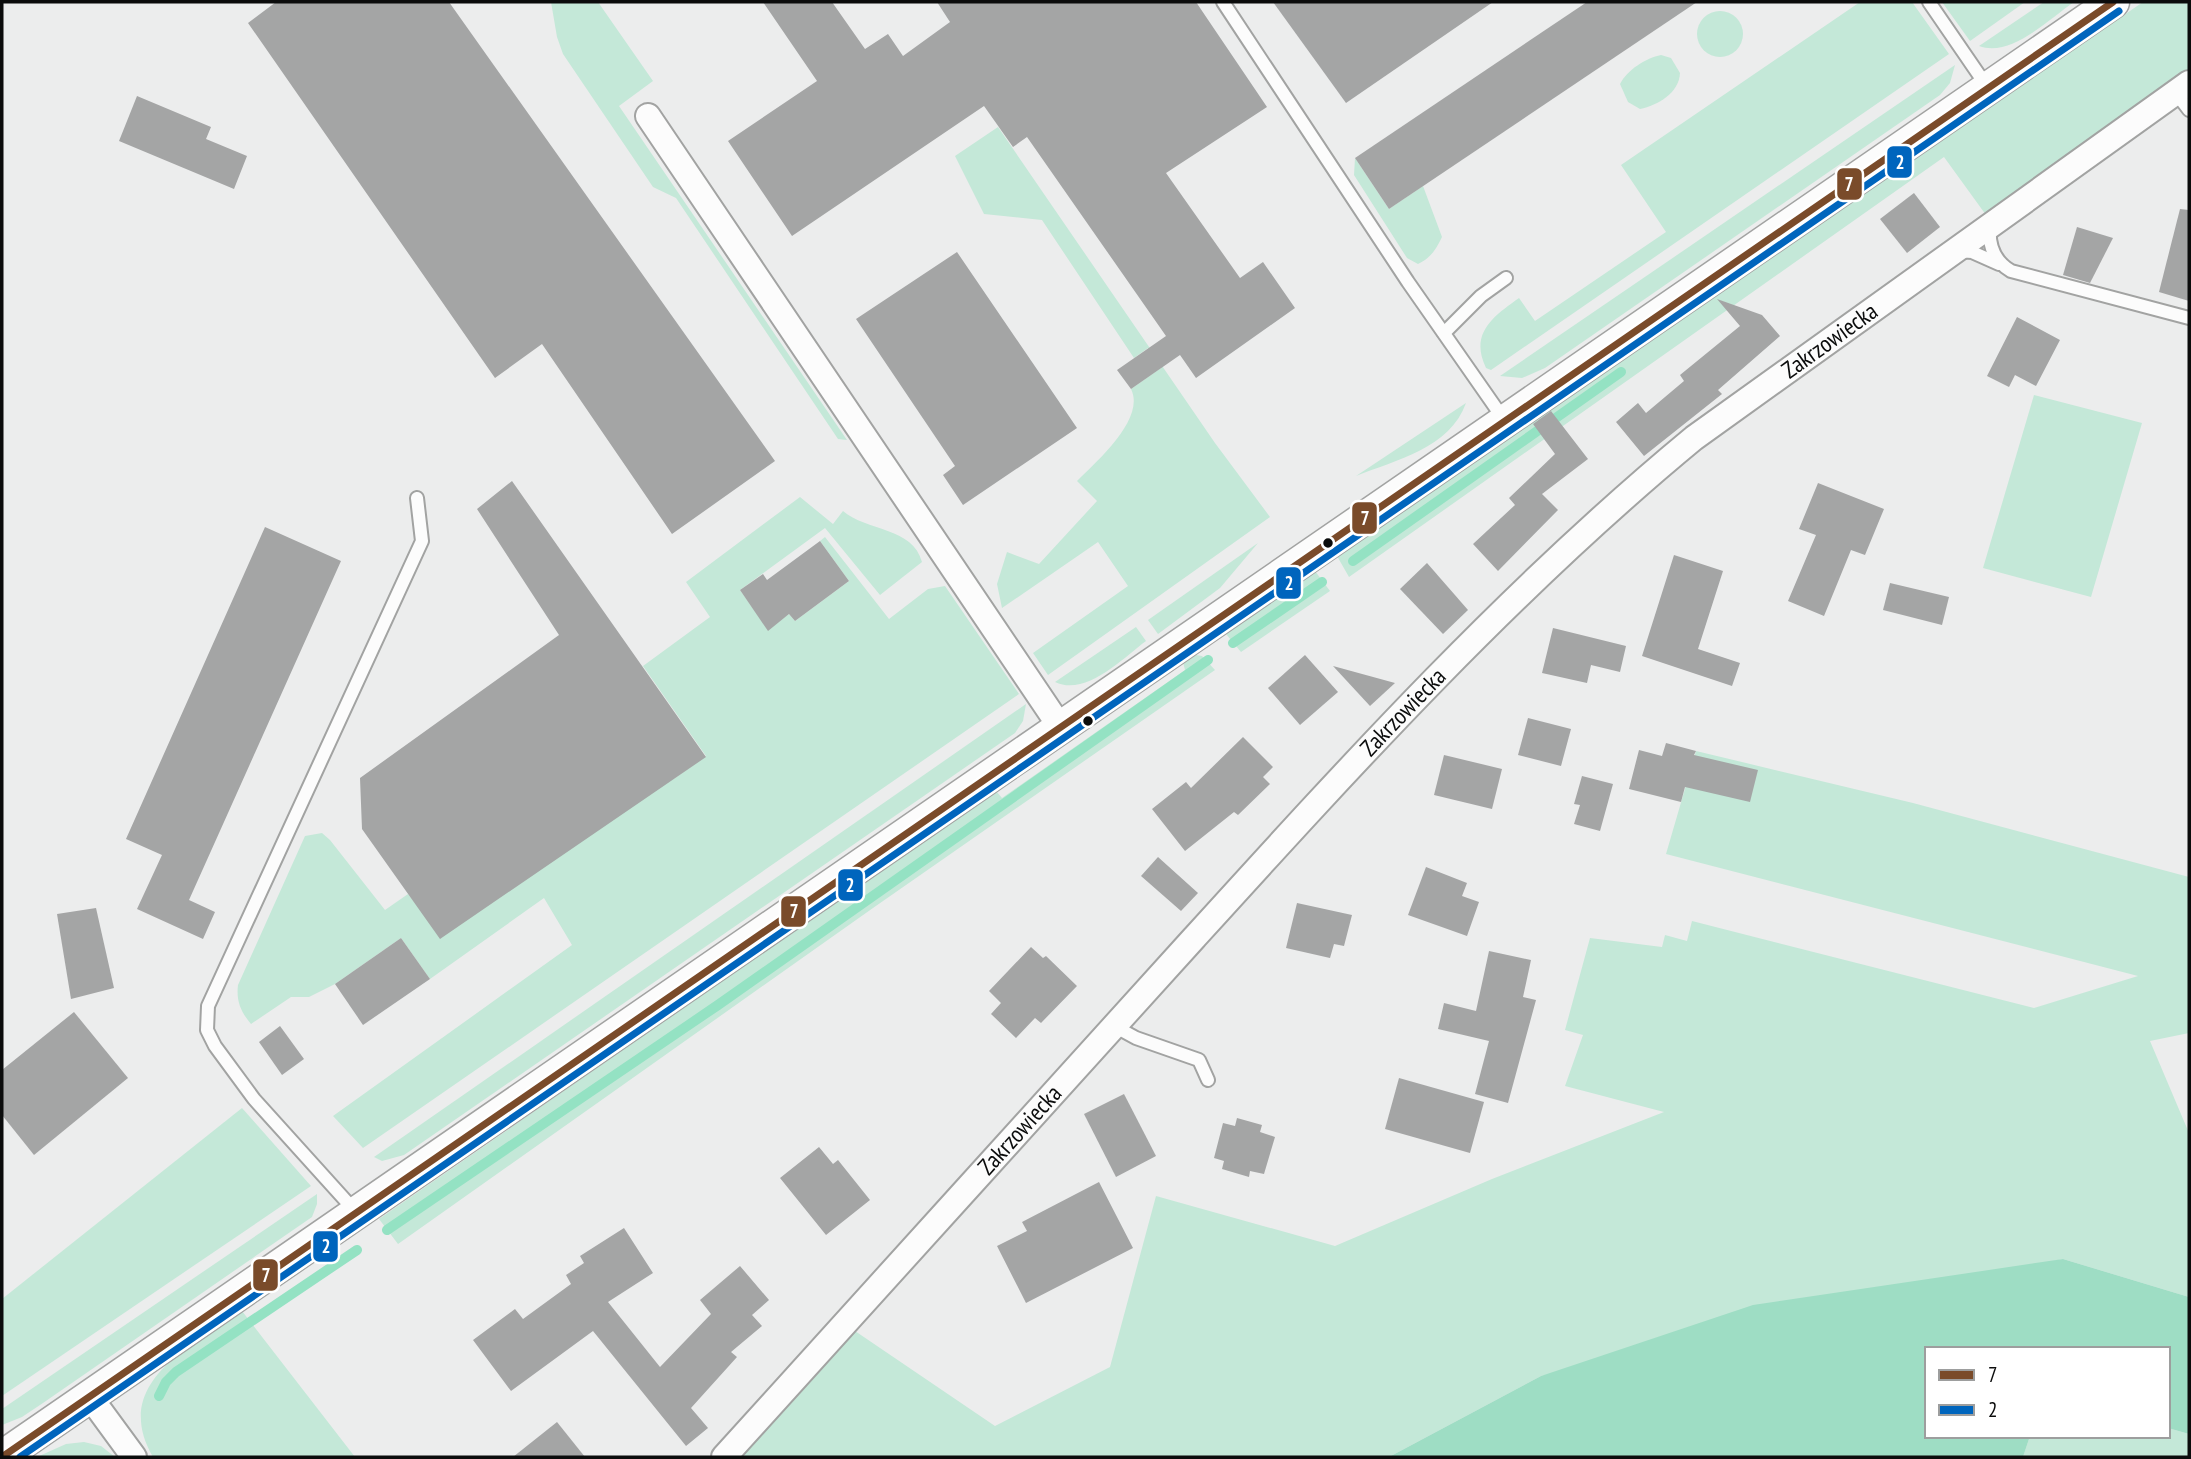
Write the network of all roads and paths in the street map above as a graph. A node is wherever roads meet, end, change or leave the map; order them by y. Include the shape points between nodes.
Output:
1 (1223, 2) edge
2 (1929, 2) edge
3 (2113, 2) edge
4 (1988, 89) junction
5 (2185, 95) edge
6 (648, 116) dead end
7 (1990, 226) junction
8 (1953, 251) junction
9 (2000, 264) junction
10 (1506, 278) dead end
11 (2189, 318) edge
12 (1444, 333) junction
13 (1505, 421) junction
14 (417, 498) dead end
15 (1061, 728) junction
16 (1114, 1026) junction
17 (1208, 1080) dead end
18 (358, 1214) junction
19 (90, 1397) junction
20 (5, 1453) edge
21 (134, 1457) edge
22 (724, 1457) edge

1 - 12 lane
2 - 4 lane
3 - 4 street
4 - 13 street
5 - 7 street, Zakrzowiecka
6 - 15 street
7 - 8 street, Zakrzowiecka
7 - 9 lane via 1990,242
8 - 9 lane via 1972,252
8 - 16 street, Zakrzowiecka via 1694,438 1564,550 1300,821
9 - 11 lane via 2029,278
10 - 12 lane
12 - 13 lane
13 - 15 street
14 - 18 lane via 422,541 205,1019 215,1046 254,1099
15 - 18 street
16 - 17 lane via 1199,1060
16 - 22 street, Zakrzowiecka
18 - 19 street
19 - 20 street
19 - 21 street

